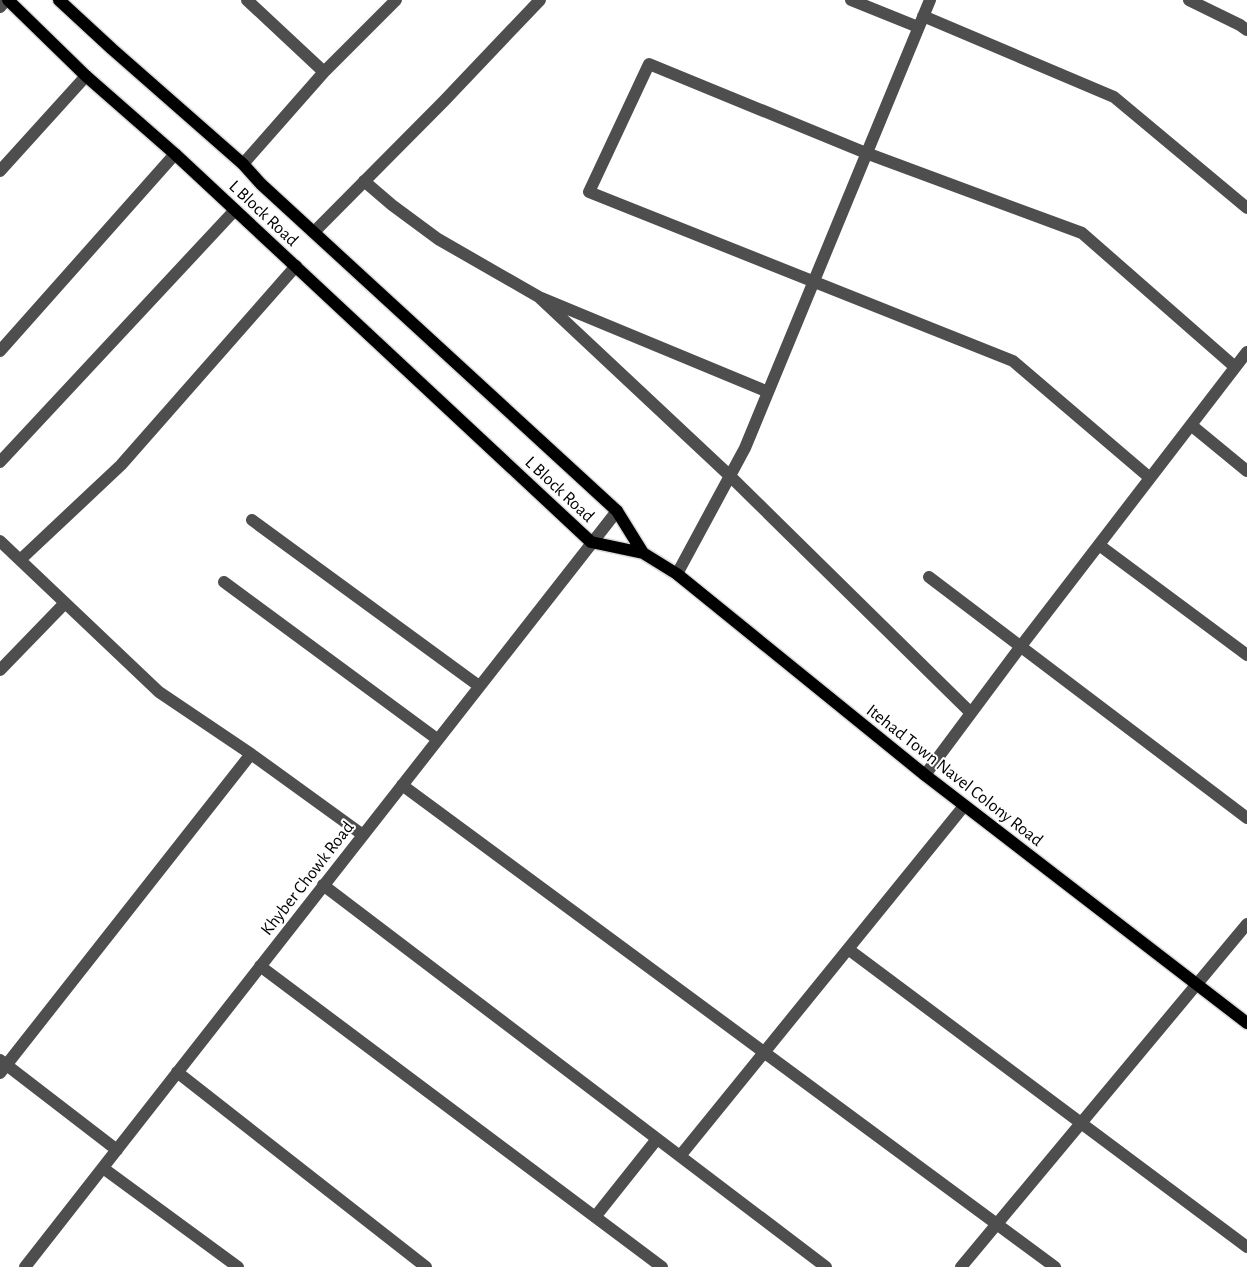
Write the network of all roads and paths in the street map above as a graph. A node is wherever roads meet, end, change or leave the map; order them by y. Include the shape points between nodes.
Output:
1 (7, 0) edge
2 (60, 0) edge
3 (247, 0) edge
4 (396, 0) edge
5 (540, 0) edge
6 (852, 0) edge
7 (930, 0) edge
8 (1189, 0) edge
9 (0, 7) edge
10 (921, 21) junction
11 (1247, 30) edge
12 (324, 72) junction
13 (86, 76) junction
14 (866, 153) junction
15 (176, 154) junction
16 (243, 164) junction
17 (0, 172) edge
18 (364, 181) junction
19 (1247, 208) edge
20 (235, 210) junction
21 (314, 232) junction
22 (296, 266) junction
23 (813, 282) junction
24 (539, 297) junction
25 (0, 351) edge
26 (1247, 352) edge
27 (1235, 367) junction
28 (768, 392) junction
29 (1191, 425) junction
30 (0, 462) edge
31 (1247, 471) edge
32 (730, 476) junction
33 (1150, 478) junction
34 (617, 511) junction
35 (252, 520) dead end
36 (592, 542) junction
37 (1099, 545) junction
38 (2, 548) edge
39 (643, 553) junction
40 (20, 560) junction
41 (677, 574) junction
42 (929, 577) dead end
43 (224, 582) dead end
44 (65, 603) junction
45 (1021, 646) junction
46 (1247, 655) edge
47 (0, 670) edge
48 (479, 686) junction
49 (971, 713) junction
50 (437, 739) junction
51 (251, 754) junction
52 (925, 775) junction
53 (402, 785) junction
54 (964, 806) junction
55 (1247, 818) edge
56 (363, 835) junction
57 (324, 885) junction
58 (1247, 924) edge
59 (848, 950) junction
60 (260, 966) junction
61 (1196, 984) junction
62 (1247, 1023) edge
63 (764, 1052) junction
64 (2, 1066) edge
65 (177, 1072) junction
66 (1080, 1123) junction
67 (657, 1139) junction
68 (117, 1150) junction
69 (680, 1156) junction
70 (102, 1168) junction
71 (595, 1217) junction
72 (996, 1224) junction
73 (1247, 1247) edge
74 (29, 1265) edge
75 (238, 1267) edge
76 (426, 1267) edge
77 (662, 1267) edge
78 (826, 1267) edge
79 (961, 1267) edge
80 (1055, 1267) edge

1 - 9 street
1 - 13 main road, L Block Road
2 - 16 main road, L Block Road
3 - 12 street
4 - 12 street
5 - 18 street
6 - 10 street
7 - 10 street
8 - 11 street
10 - 14 street
10 - 19 street via 1114,97
12 - 16 street
13 - 15 main road, L Block Road
13 - 17 street
14 - 23 street
14 - 23 street via 649,64 589,192
14 - 27 street via 1082,233
15 - 20 main road, L Block Road
15 - 25 street
16 - 21 main road, L Block Road
18 - 21 street
18 - 24 street via 438,240
20 - 22 main road, L Block Road
20 - 30 street
21 - 34 main road, L Block Road
22 - 36 main road, L Block Road
22 - 40 street via 121,465
23 - 28 street
23 - 33 street via 1013,361
24 - 28 street
24 - 32 street
26 - 27 street
27 - 29 street
28 - 32 street
29 - 31 street
29 - 33 street
32 - 41 street
32 - 49 street
33 - 37 street
34 - 36 street, Khyber Chowk Road
34 - 39 main road, L Block Road
35 - 48 street
36 - 39 main road, L Block Road
36 - 48 street, Khyber Chowk Road
37 - 45 street
37 - 46 street
38 - 40 street
39 - 41 main road, Itehad Town Navel Colony Road
40 - 44 street
41 - 52 main road, Itehad Town Navel Colony Road
42 - 45 street
43 - 50 street
44 - 47 street
44 - 51 street via 159,692
45 - 49 street
45 - 55 street
48 - 50 street, Khyber Chowk Road
49 - 52 street
50 - 53 street, Khyber Chowk Road
51 - 56 street
51 - 64 street
52 - 54 main road, Itehad Town Navel Colony Road
53 - 56 street, Khyber Chowk Road
53 - 63 street
54 - 59 street
54 - 61 main road, Itehad Town Navel Colony Road
56 - 57 street, Khyber Chowk Road
57 - 60 street, Khyber Chowk Road
57 - 67 street
58 - 61 street
59 - 63 street
59 - 66 street
60 - 65 street, Khyber Chowk Road
60 - 71 street
61 - 62 main road, Itehad Town Navel Colony Road
61 - 66 street
63 - 69 street
63 - 72 street
64 - 68 street
65 - 68 street, Khyber Chowk Road
65 - 76 street
66 - 72 street
66 - 73 street
67 - 69 street
67 - 71 street
68 - 70 street, Khyber Chowk Road
69 - 78 street
70 - 74 street, Khyber Chowk Road
70 - 75 street
71 - 77 street
72 - 79 street
72 - 80 street

